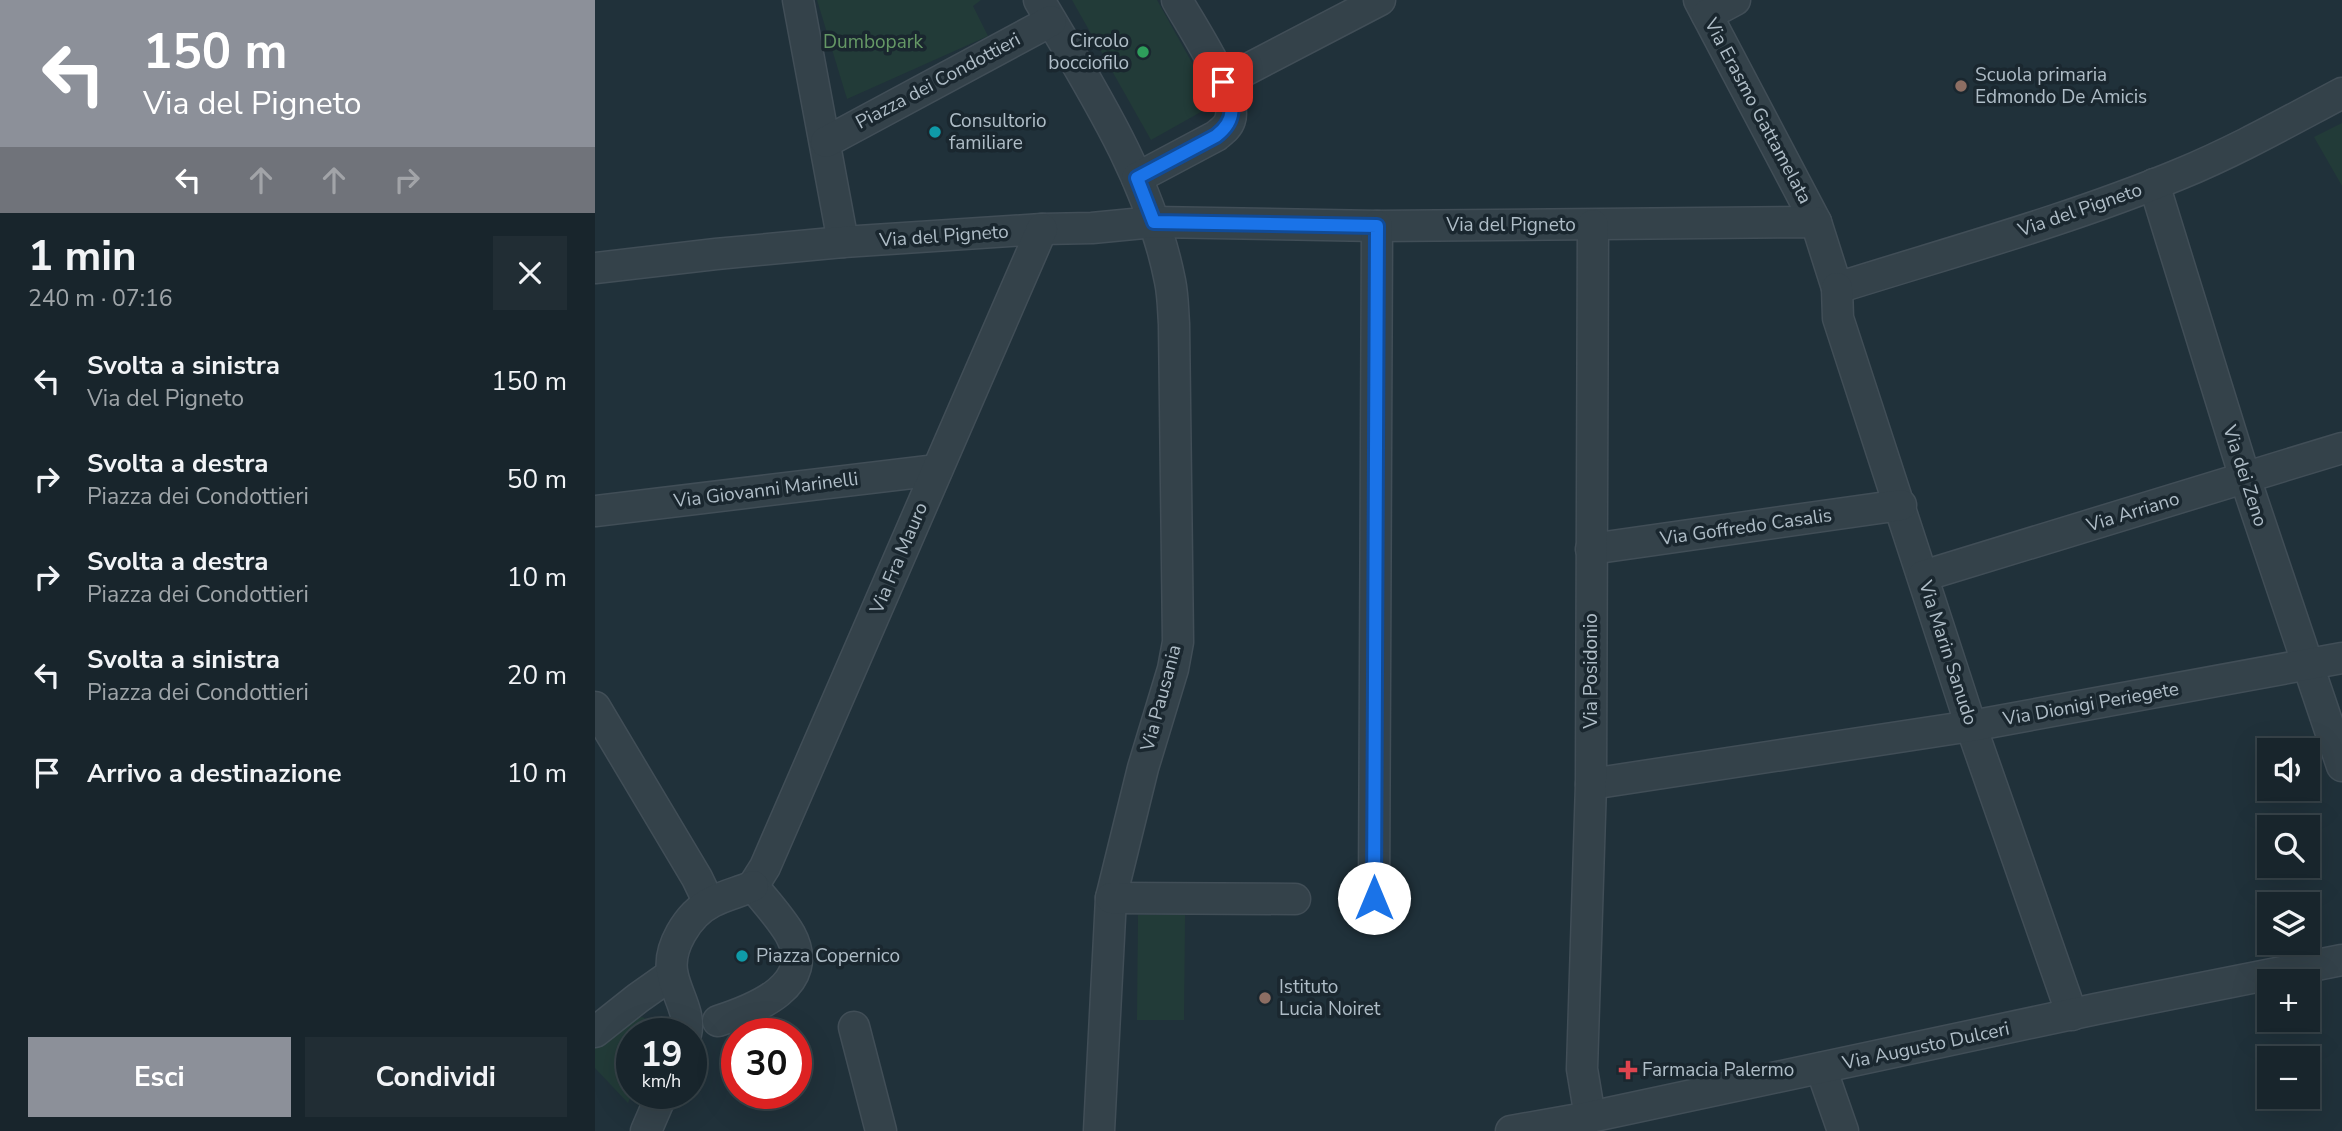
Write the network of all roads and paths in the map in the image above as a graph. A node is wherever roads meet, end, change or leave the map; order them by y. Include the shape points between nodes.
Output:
1 (798, 0) edge
2 (1177, 0) edge
3 (1380, 0) edge
4 (1735, 0) edge
5 (1703, 7) edge
6 (1045, 11) edge
7 (1223, 82) junction
8 (2342, 93) edge
9 (826, 142) junction
10 (1137, 178) junction
11 (2154, 184) junction
12 (1154, 222) junction
13 (1816, 222) junction
14 (1593, 225) junction
15 (1377, 226) junction
16 (1042, 229) junction
17 (843, 243) junction
18 (595, 268) edge
19 (1837, 288) junction
20 (2342, 448) edge
21 (937, 470) junction
22 (2245, 478) junction
23 (1901, 505) junction
24 (595, 511) edge
25 (1591, 549) junction
26 (1923, 576) junction
27 (2342, 658) edge
28 (2307, 664) junction
29 (595, 707) edge
30 (1971, 726) junction
31 (604, 739) edge
32 (2342, 765) edge
33 (1591, 784) junction
34 (753, 886) junction
35 (1111, 898) junction
36 (1374, 898) dead end
37 (1295, 899) dead end
38 (709, 903) junction
39 (2342, 960) edge
40 (672, 974) junction
41 (2072, 1015) junction
42 (685, 1018) edge
43 (718, 1021) dead end
44 (854, 1027) dead end
45 (595, 1032) edge
46 (1821, 1068) junction
47 (656, 1109) edge
48 (1590, 1117) junction
49 (646, 1131) edge
50 (881, 1131) edge
51 (1099, 1131) edge
52 (1511, 1131) edge
53 (1843, 1131) edge

1 - 9 street
2 - 7 street
3 - 7 street
4 - 5 street
5 - 13 street, Via Erasmo Gattamelata
6 - 9 street, Piazza dei Condottieri
6 - 10 street, Piazza dei Condottieri
7 - 10 street via 1231,106 1227,127
8 - 11 street, Via del Pigneto via 2208,162
9 - 17 street
10 - 12 street, Piazza dei Condottieri
11 - 19 street, Via del Pigneto
11 - 22 street, Via dei Zeno
12 - 15 street, Via del Pigneto
12 - 16 street, Via del Pigneto
12 - 35 street, Via Pausania via 1171,283 1174,324 1178,642
13 - 14 street, Via del Pigneto
13 - 19 street
14 - 15 street, Via del Pigneto
14 - 25 street, Via Posidonio
15 - 36 street
16 - 17 street, Via del Pigneto
16 - 21 street, Via Fra Mauro
17 - 18 street, Via del Pigneto
19 - 23 street, Via Marin Sanudo via 1838,318
20 - 22 street, Via Arriano
21 - 24 street, Via Giovanni Marinelli
21 - 34 street, Via Fra Mauro
22 - 26 street, Via Arriano
22 - 28 street, Via dei Zeno
23 - 25 street, Via Goffredo Casalis
23 - 26 street, Via Marin Sanudo
25 - 33 street, Via Posidonio
26 - 30 street, Via Marin Sanudo
27 - 28 street, Via Dionigi Periegete
28 - 30 street, Via Dionigi Periegete
28 - 32 street, Via dei Zeno
29 - 31 street
30 - 33 street, Via Dionigi Periegete
30 - 41 street, Via Marin Sanudo
31 - 38 street
33 - 48 street, Via Posidonio via 1582,1069
34 - 38 street
34 - 43 street via 789,933 795,970 791,980 768,1000
35 - 37 street
35 - 51 street, Via Pausania
38 - 40 street via 679,937
39 - 41 street, Via Augusto Dulceri
40 - 42 street
40 - 45 street
41 - 46 street, Via Augusto Dulceri
44 - 50 street
46 - 48 street, Via Augusto Dulceri
46 - 53 street
47 - 49 street
48 - 52 street, Via Augusto Dulceri

